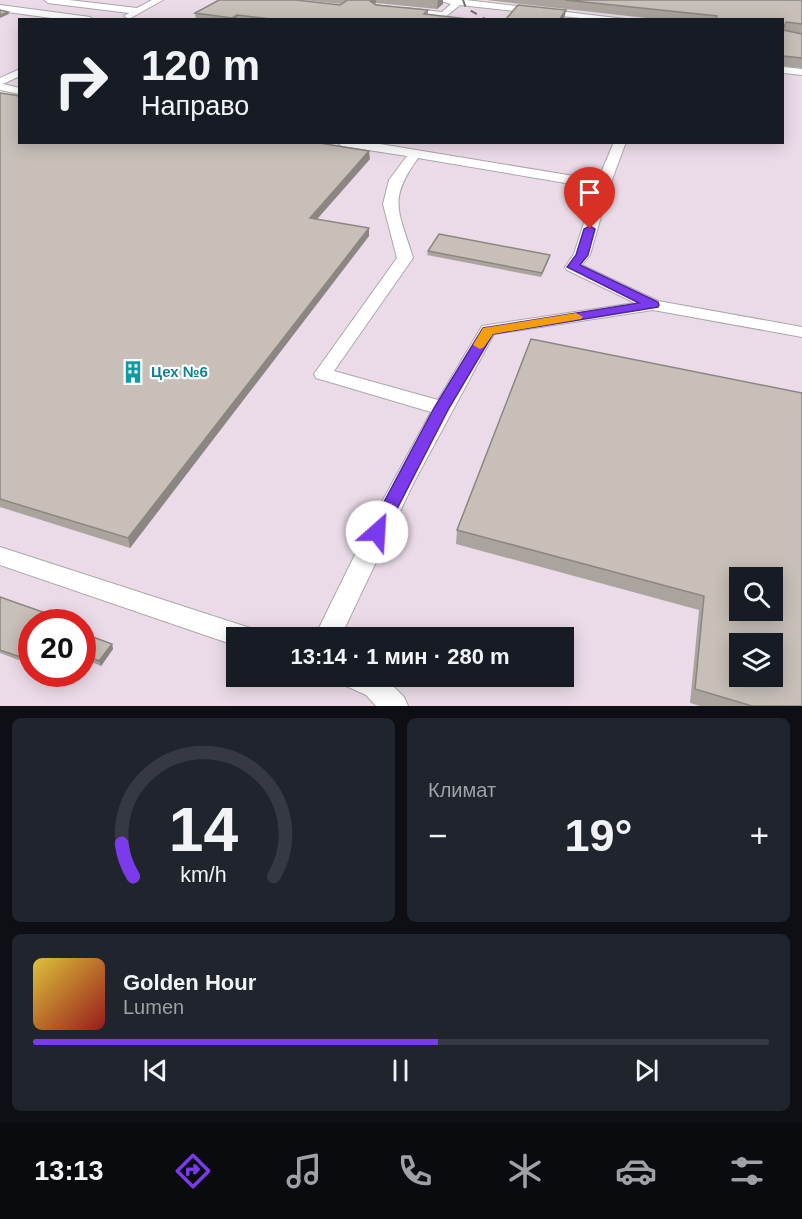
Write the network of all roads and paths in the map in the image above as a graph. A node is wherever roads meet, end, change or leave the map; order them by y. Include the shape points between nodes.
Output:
1 (48, 0) edge
2 (159, 0) edge
3 (442, 0) edge
4 (458, 2) junction
5 (0, 8) edge
6 (399, 10) edge
7 (138, 11) junction
8 (599, 16) junction
9 (75, 18) edge
10 (125, 18) edge
11 (594, 18) edge
12 (614, 18) edge
13 (784, 70) edge
14 (802, 72) edge
15 (18, 73) edge
16 (0, 82) edge
17 (0, 87) edge
18 (18, 91) edge
19 (354, 144) edge
20 (619, 144) edge
21 (415, 154) junction
22 (603, 184) junction
23 (653, 305) junction
24 (802, 332) edge
25 (441, 408) junction
26 (0, 556) edge
27 (332, 627) edge
28 (226, 631) edge
29 (375, 687) edge
30 (394, 706) edge

1 - 7 lane
2 - 7 lane
3 - 4 lane
4 - 6 lane via 444,15
4 - 8 lane
5 - 9 lane
7 - 10 lane
8 - 11 lane
8 - 12 lane
13 - 14 lane
15 - 16 lane
17 - 18 lane
19 - 21 lane
20 - 22 lane
21 - 22 lane
21 - 25 lane via 396,180 390,204 405,258 323,374
22 - 23 lane via 582,255 573,267
23 - 24 lane
23 - 25 lane via 488,330
25 - 27 lane via 386,511
26 - 28 lane
29 - 30 lane

